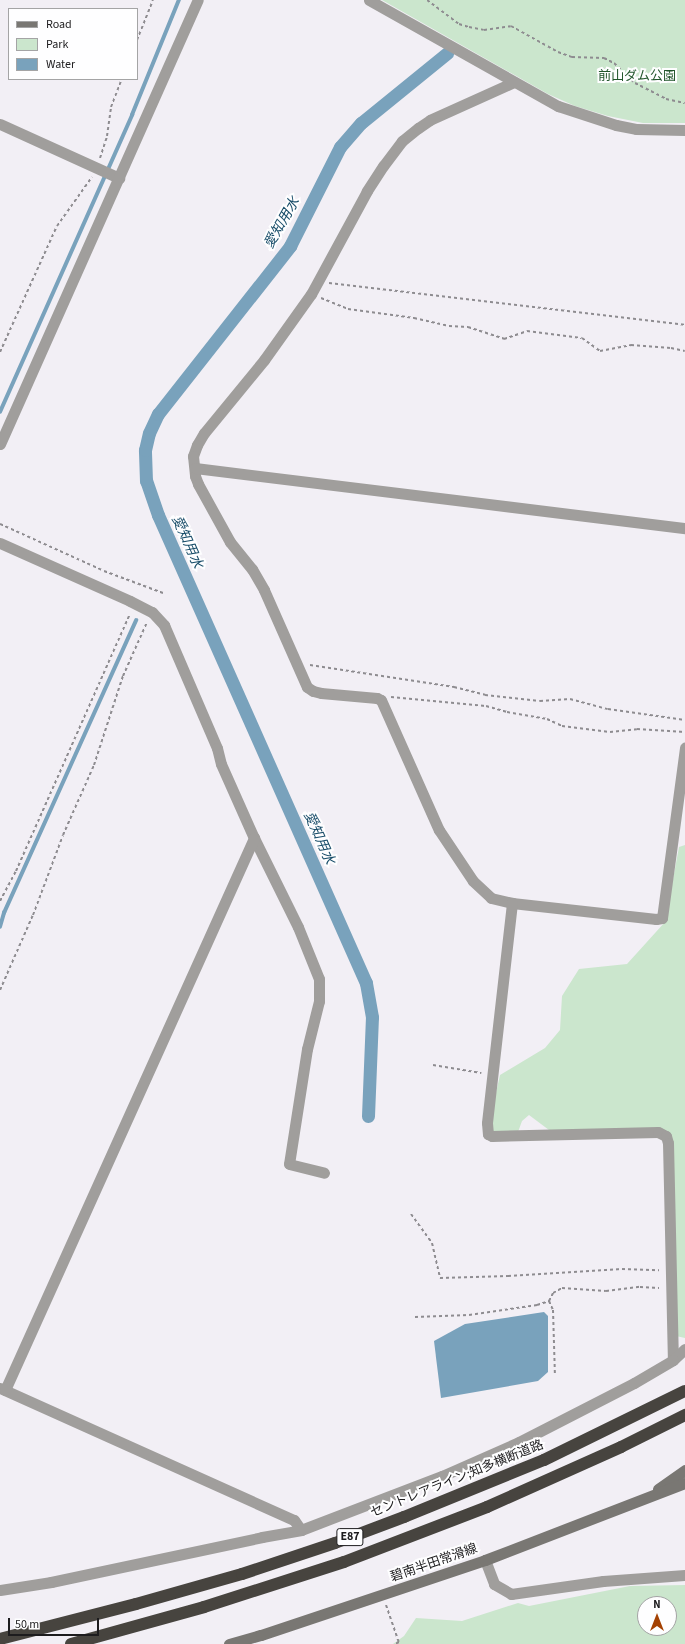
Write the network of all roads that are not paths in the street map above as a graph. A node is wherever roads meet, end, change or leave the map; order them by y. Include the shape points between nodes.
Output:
1 (198, 0) edge
2 (369, 0) edge
3 (514, 82) junction
4 (0, 124) edge
5 (685, 130) edge
6 (119, 178) junction
7 (0, 444) edge
8 (195, 468) junction
9 (685, 528) edge
10 (0, 543) edge
11 (685, 748) edge
12 (254, 838) junction
13 (512, 903) junction
14 (324, 1173) dead end
15 (685, 1349) edge
16 (673, 1360) junction
17 (2, 1389) edge
18 (685, 1391) edge
19 (685, 1415) edge
20 (685, 1470) edge
21 (685, 1483) edge
22 (644, 1499) junction
23 (301, 1530) junction
24 (485, 1560) junction
25 (685, 1575) edge
26 (0, 1590) edge
27 (0, 1639) edge
28 (71, 1644) edge
29 (229, 1644) edge

1 - 6 street
2 - 3 street
3 - 5 street via 558,106 616,125 636,129
3 - 8 street via 430,120 402,142 367,191 311,294 264,360 204,433 193,456
4 - 6 street
6 - 7 street
8 - 9 street
8 - 13 street via 198,484 230,542 252,569 264,590 307,687 313,691 381,700 439,830 473,881 491,898
10 - 12 street via 152,612 164,625
11 - 13 street via 662,918
12 - 14 street via 298,927 319,979 319,1001 307,1049 289,1164
12 - 17 street
13 - 16 street via 486,1130 490,1136 658,1132 666,1136
15 - 16 street
16 - 23 street via 519,1442 442,1476
17 - 23 street via 294,1520
18 - 27 highway, セントレアライン;知多横断道路 / E87 via 544,1460 335,1542 242,1574
19 - 28 highway, E87 via 500,1502 344,1562 204,1607
20 - 22 main road, 碧南半田常滑線
21 - 22 main road, 碧南半田常滑線
22 - 24 main road, 碧南半田常滑線
23 - 26 street via 58,1581
24 - 25 street via 494,1584 512,1594 603,1581
24 - 29 main road, 碧南半田常滑線

